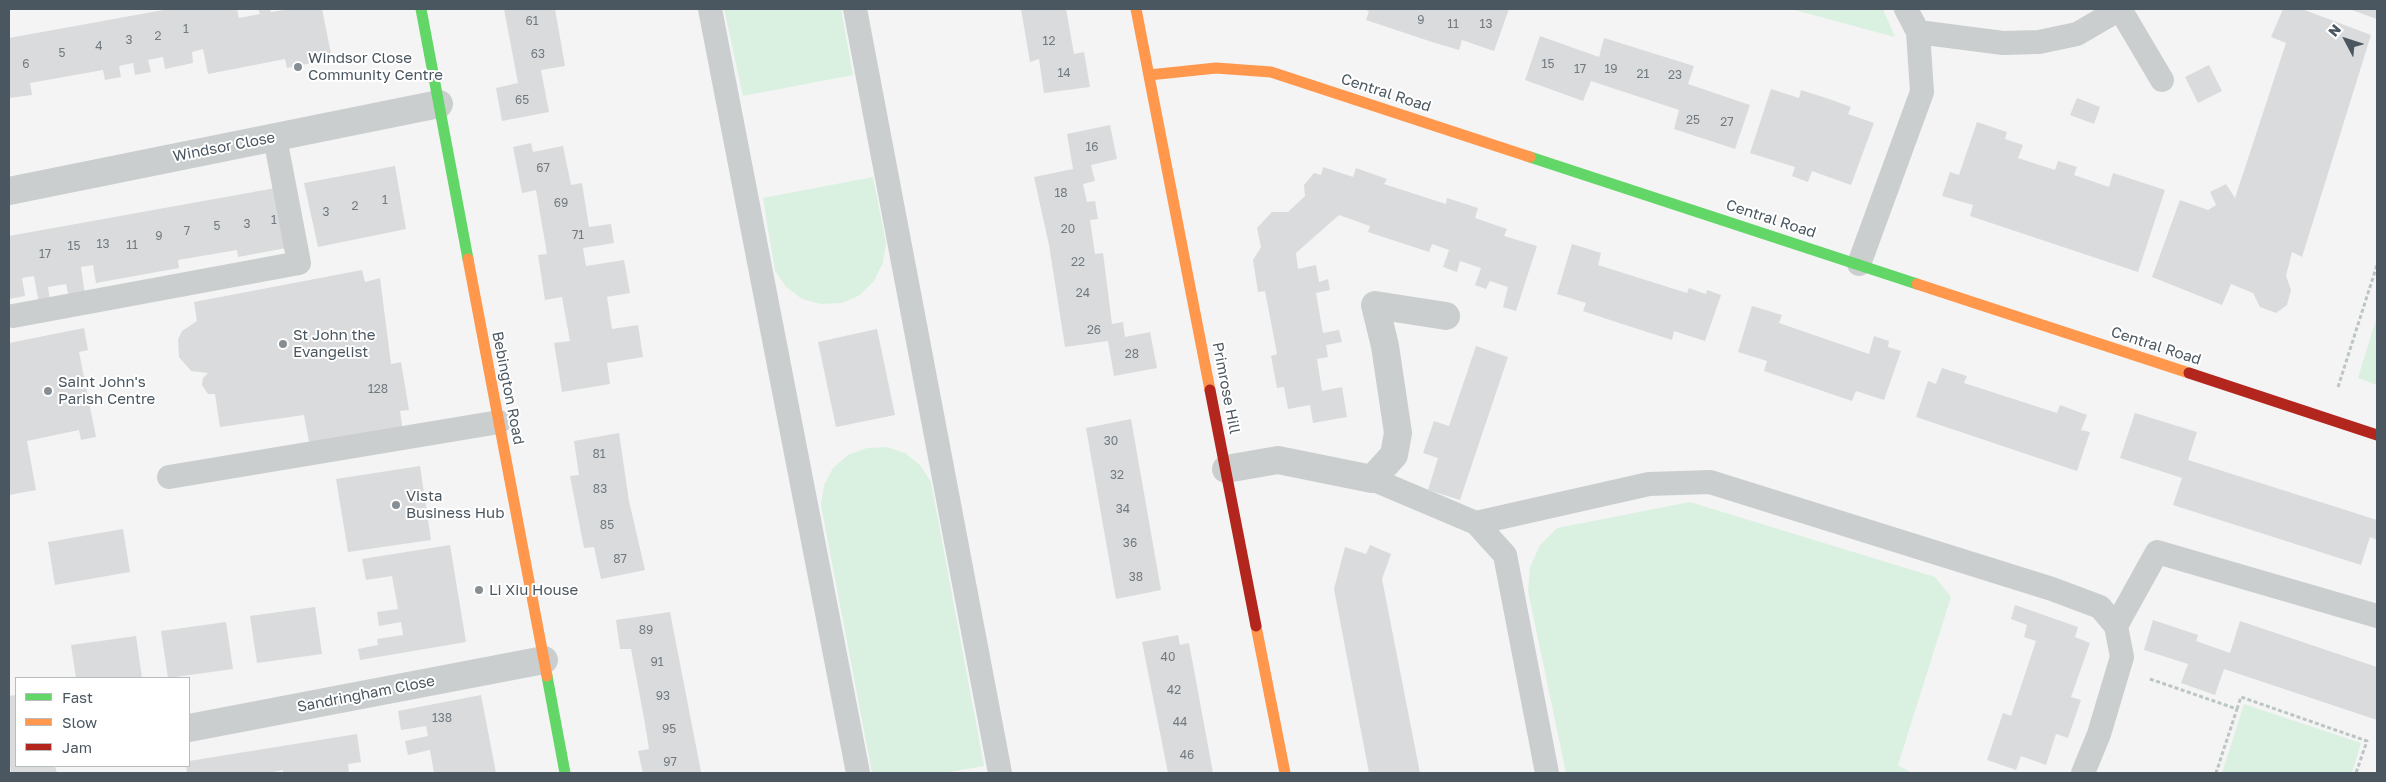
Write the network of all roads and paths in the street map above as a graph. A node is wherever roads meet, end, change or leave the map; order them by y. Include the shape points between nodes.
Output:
1 (421, 9) edge
2 (710, 9) edge
3 (855, 9) edge
4 (1136, 9) edge
5 (1906, 9) edge
6 (2120, 9) edge
7 (1918, 32) junction
8 (1149, 75) junction
9 (2162, 80) dead end
10 (439, 104) junction
11 (275, 138) junction
12 (9, 191) edge
13 (1859, 264) junction
14 (2377, 264) edge
15 (13, 316) dead end
16 (1446, 316) dead end
17 (2328, 418) junction
18 (499, 422) junction
19 (2377, 435) edge
20 (1226, 469) junction
21 (170, 477) dead end
22 (1372, 479) junction
23 (1476, 523) junction
24 (2377, 616) edge
25 (2116, 626) junction
26 (544, 660) junction
27 (2118, 667) junction
28 (2237, 709) junction
29 (190, 728) edge
30 (565, 773) edge
31 (858, 773) edge
32 (1000, 773) edge
33 (1285, 773) edge
34 (1547, 773) edge
35 (2082, 773) edge
36 (2216, 773) edge
37 (2356, 773) edge

1 - 10 street, Bebington Road
2 - 31 lane
3 - 32 lane
4 - 8 street, Primrose Hill
5 - 7 lane
6 - 7 lane via 2077,34 2039,42 2003,42
6 - 9 lane
7 - 13 lane via 1922,92
8 - 13 street, Central Road via 1216,68 1271,72
8 - 20 street, Primrose Hill
10 - 11 street, Windsor Close
10 - 18 street, Bebington Road
11 - 12 street, Windsor Close
11 - 15 lane via 299,263
13 - 17 street, Central Road
14 - 17 path
16 - 22 street via 1375,305 1385,346 1398,433 1394,455
17 - 19 street, Central Road
18 - 21 lane
18 - 26 street, Bebington Road
20 - 22 street via 1278,460
20 - 33 street, Primrose Hill
22 - 23 lane
23 - 25 lane via 1649,484 1710,482 2052,589 2100,607
23 - 34 lane via 1505,555
24 - 25 lane via 2157,552
25 - 27 lane via 2122,657
26 - 29 street, Sandringham Close
26 - 30 street, Bebington Road
27 - 28 path
27 - 35 lane via 2099,734
28 - 36 path
28 - 37 path via 2241,697 2367,740

